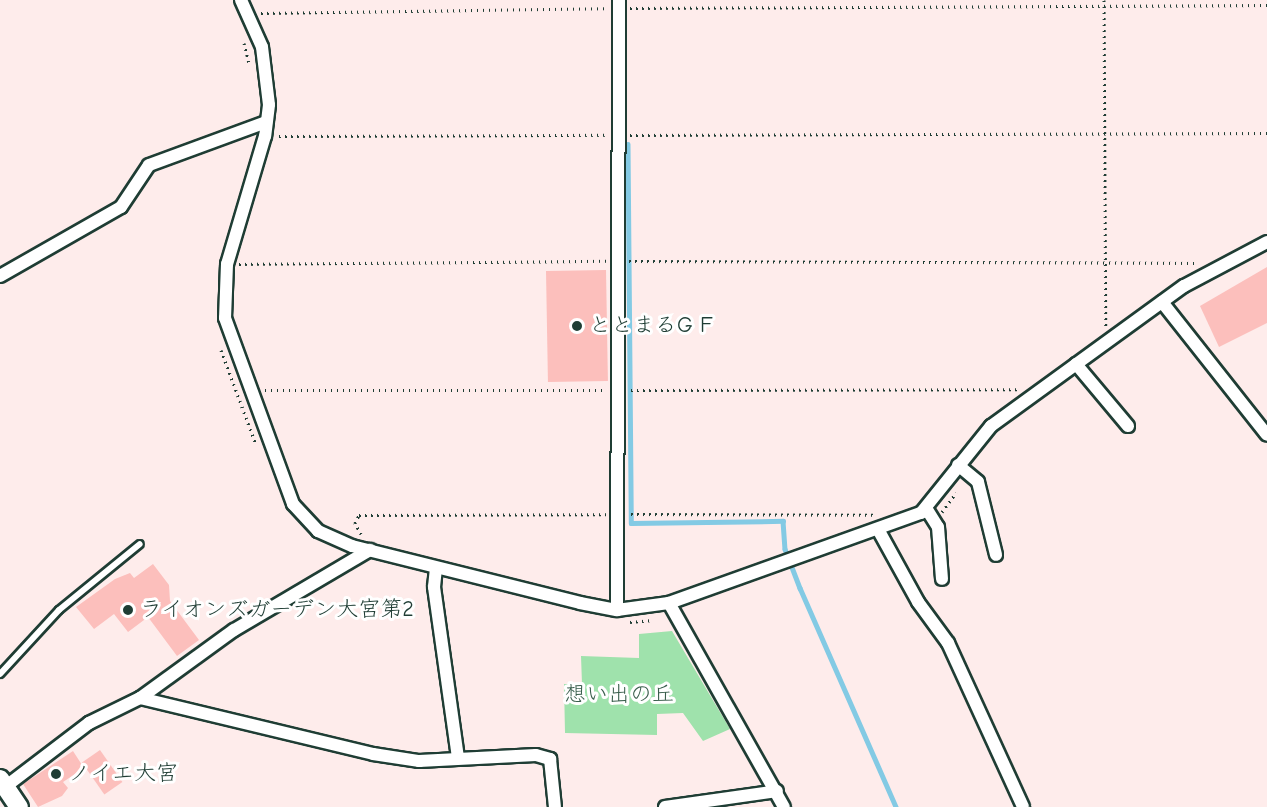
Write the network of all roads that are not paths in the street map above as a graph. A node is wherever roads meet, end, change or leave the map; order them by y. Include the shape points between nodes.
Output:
1 (241, 0) edge
2 (619, 4) edge
3 (266, 122) junction
4 (1267, 242) edge
5 (0, 276) edge
6 (1162, 302) junction
7 (1076, 364) junction
8 (1128, 426) dead end
9 (1267, 435) edge
10 (958, 465) junction
11 (926, 508) junction
12 (879, 531) junction
13 (140, 544) dead end
14 (370, 550) junction
15 (996, 555) dead end
16 (436, 568) junction
17 (942, 579) dead end
18 (669, 603) junction
19 (617, 610) junction
20 (0, 674) edge
21 (140, 698) junction
22 (458, 757) junction
23 (3, 783) edge
24 (777, 791) junction
25 (19, 807) edge
26 (555, 807) edge
27 (665, 807) edge
28 (784, 807) edge
29 (1023, 807) edge

1 - 3 street via 251,17 269,79
2 - 19 street
3 - 5 street via 149,165 121,207
3 - 14 street via 227,264 225,318 248,390 303,519 334,540
4 - 6 street via 1214,267
6 - 7 street
6 - 9 street
7 - 8 street
7 - 10 street via 981,435
10 - 11 street
10 - 15 street via 978,482
11 - 12 street
11 - 17 street via 938,527
12 - 18 street
12 - 29 street via 918,602 948,643
13 - 20 lane via 59,610
14 - 16 street
14 - 21 street via 234,630
16 - 19 street
16 - 22 street via 434,587
18 - 19 street
18 - 24 street
21 - 22 street via 373,754 419,760
21 - 23 street via 89,723
22 - 26 street via 550,759
23 - 25 street
24 - 27 street
24 - 28 street

